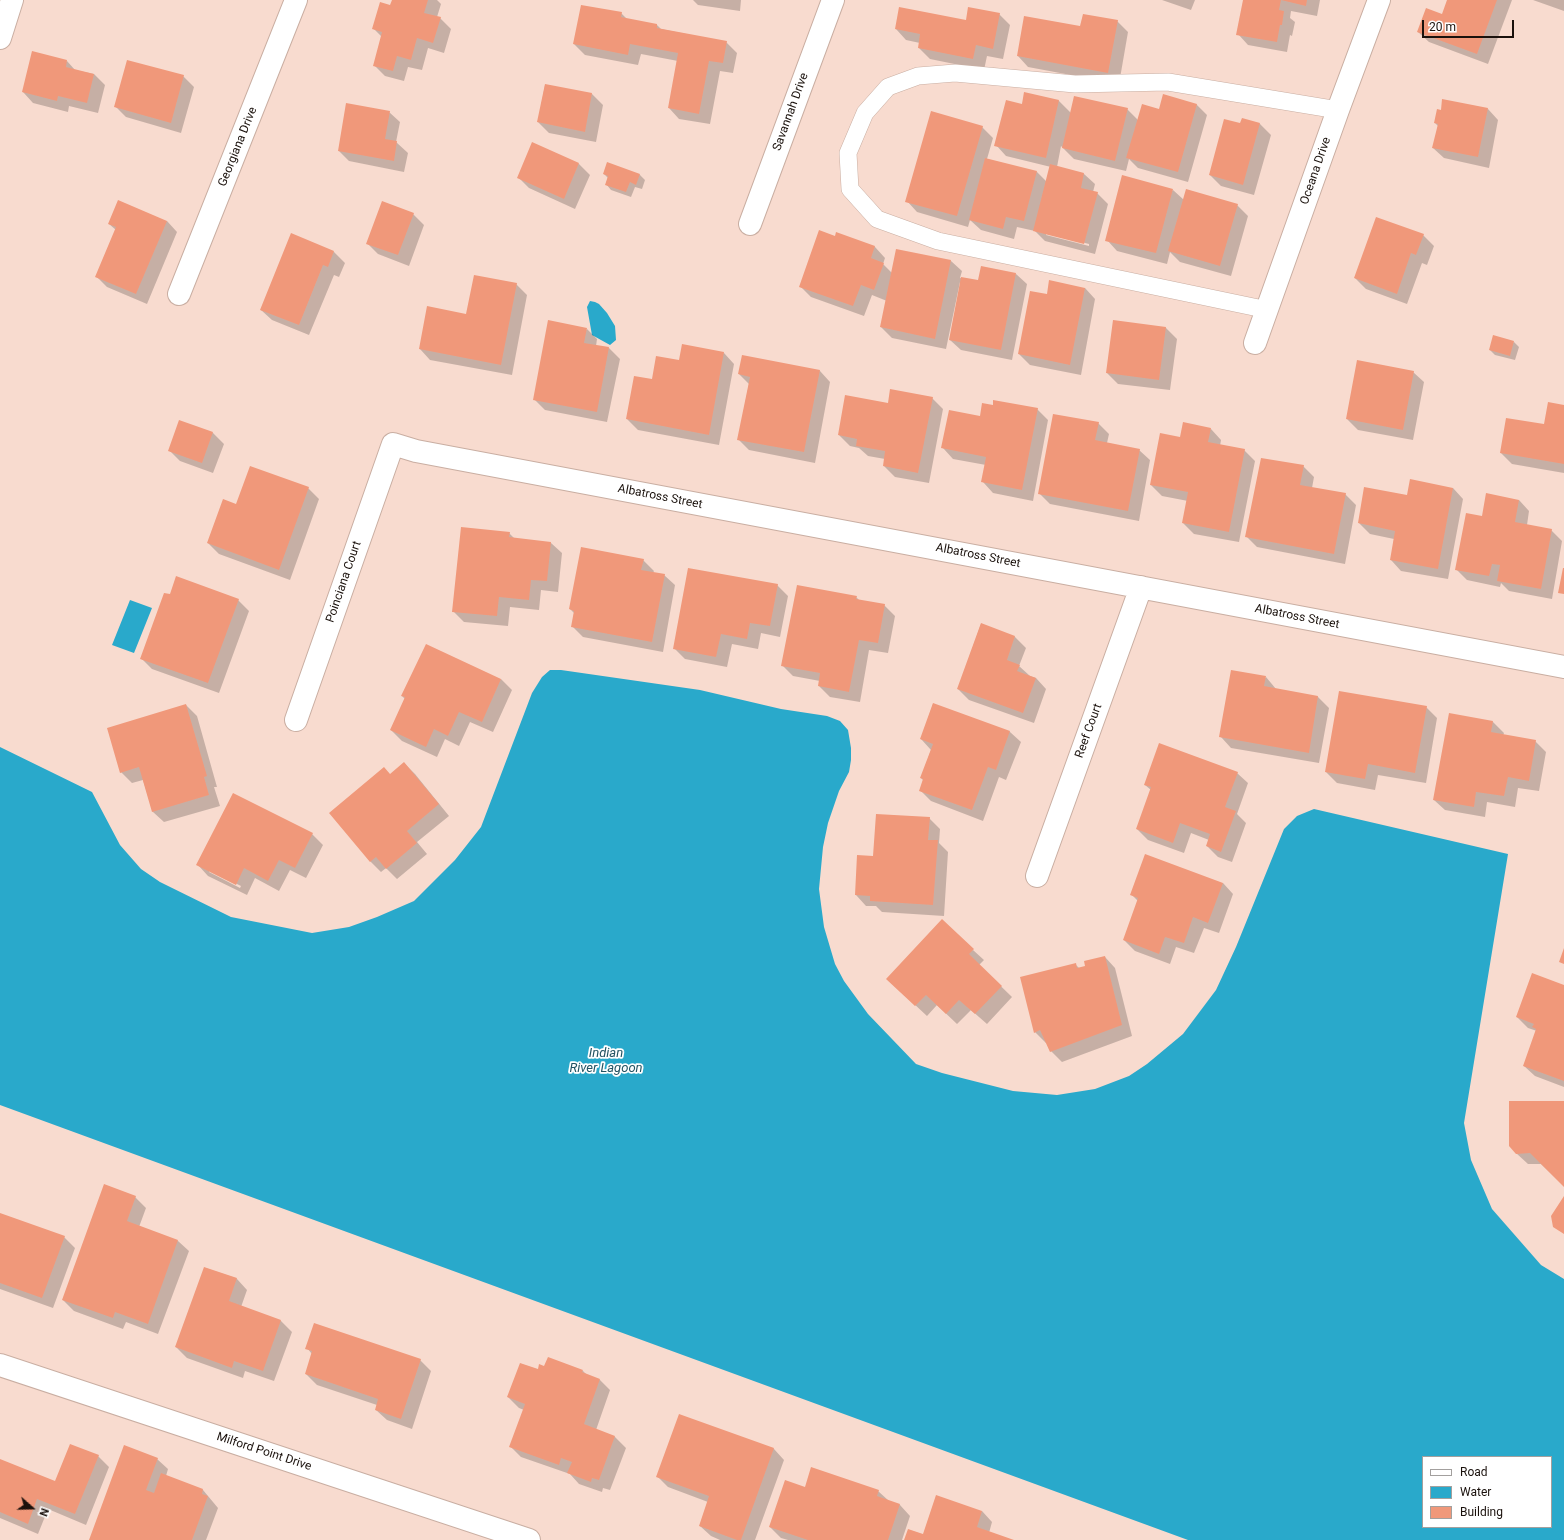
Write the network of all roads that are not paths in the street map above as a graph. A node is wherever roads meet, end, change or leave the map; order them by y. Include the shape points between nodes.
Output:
1 (12, 0) edge
2 (296, 0) edge
3 (833, 0) edge
4 (1379, 0) edge
5 (0, 38) edge
6 (1338, 110) junction
7 (750, 224) dead end
8 (179, 294) dead end
9 (1268, 310) junction
10 (1255, 343) dead end
11 (393, 444) joint
12 (1141, 587) junction
13 (1564, 667) edge
14 (296, 720) dead end
15 (1037, 876) dead end
16 (0, 1365) edge
17 (529, 1540) edge

1 - 5 street
2 - 8 street, Georgiana Drive
3 - 7 street, Savannah Drive
4 - 6 street, Oceana Drive
6 - 9 street, Oceana Drive
6 - 9 lane via 1168,82 1075,84 955,73 918,76 888,87 865,113 848,153 850,189 877,219 938,241
9 - 10 street, Oceana Drive
11 - 12 street, Albatross Street via 424,452
11 - 14 street, Poinciana Court
12 - 13 street, Albatross Street
12 - 15 street, Reef Court
16 - 17 street, Milford Point Drive

